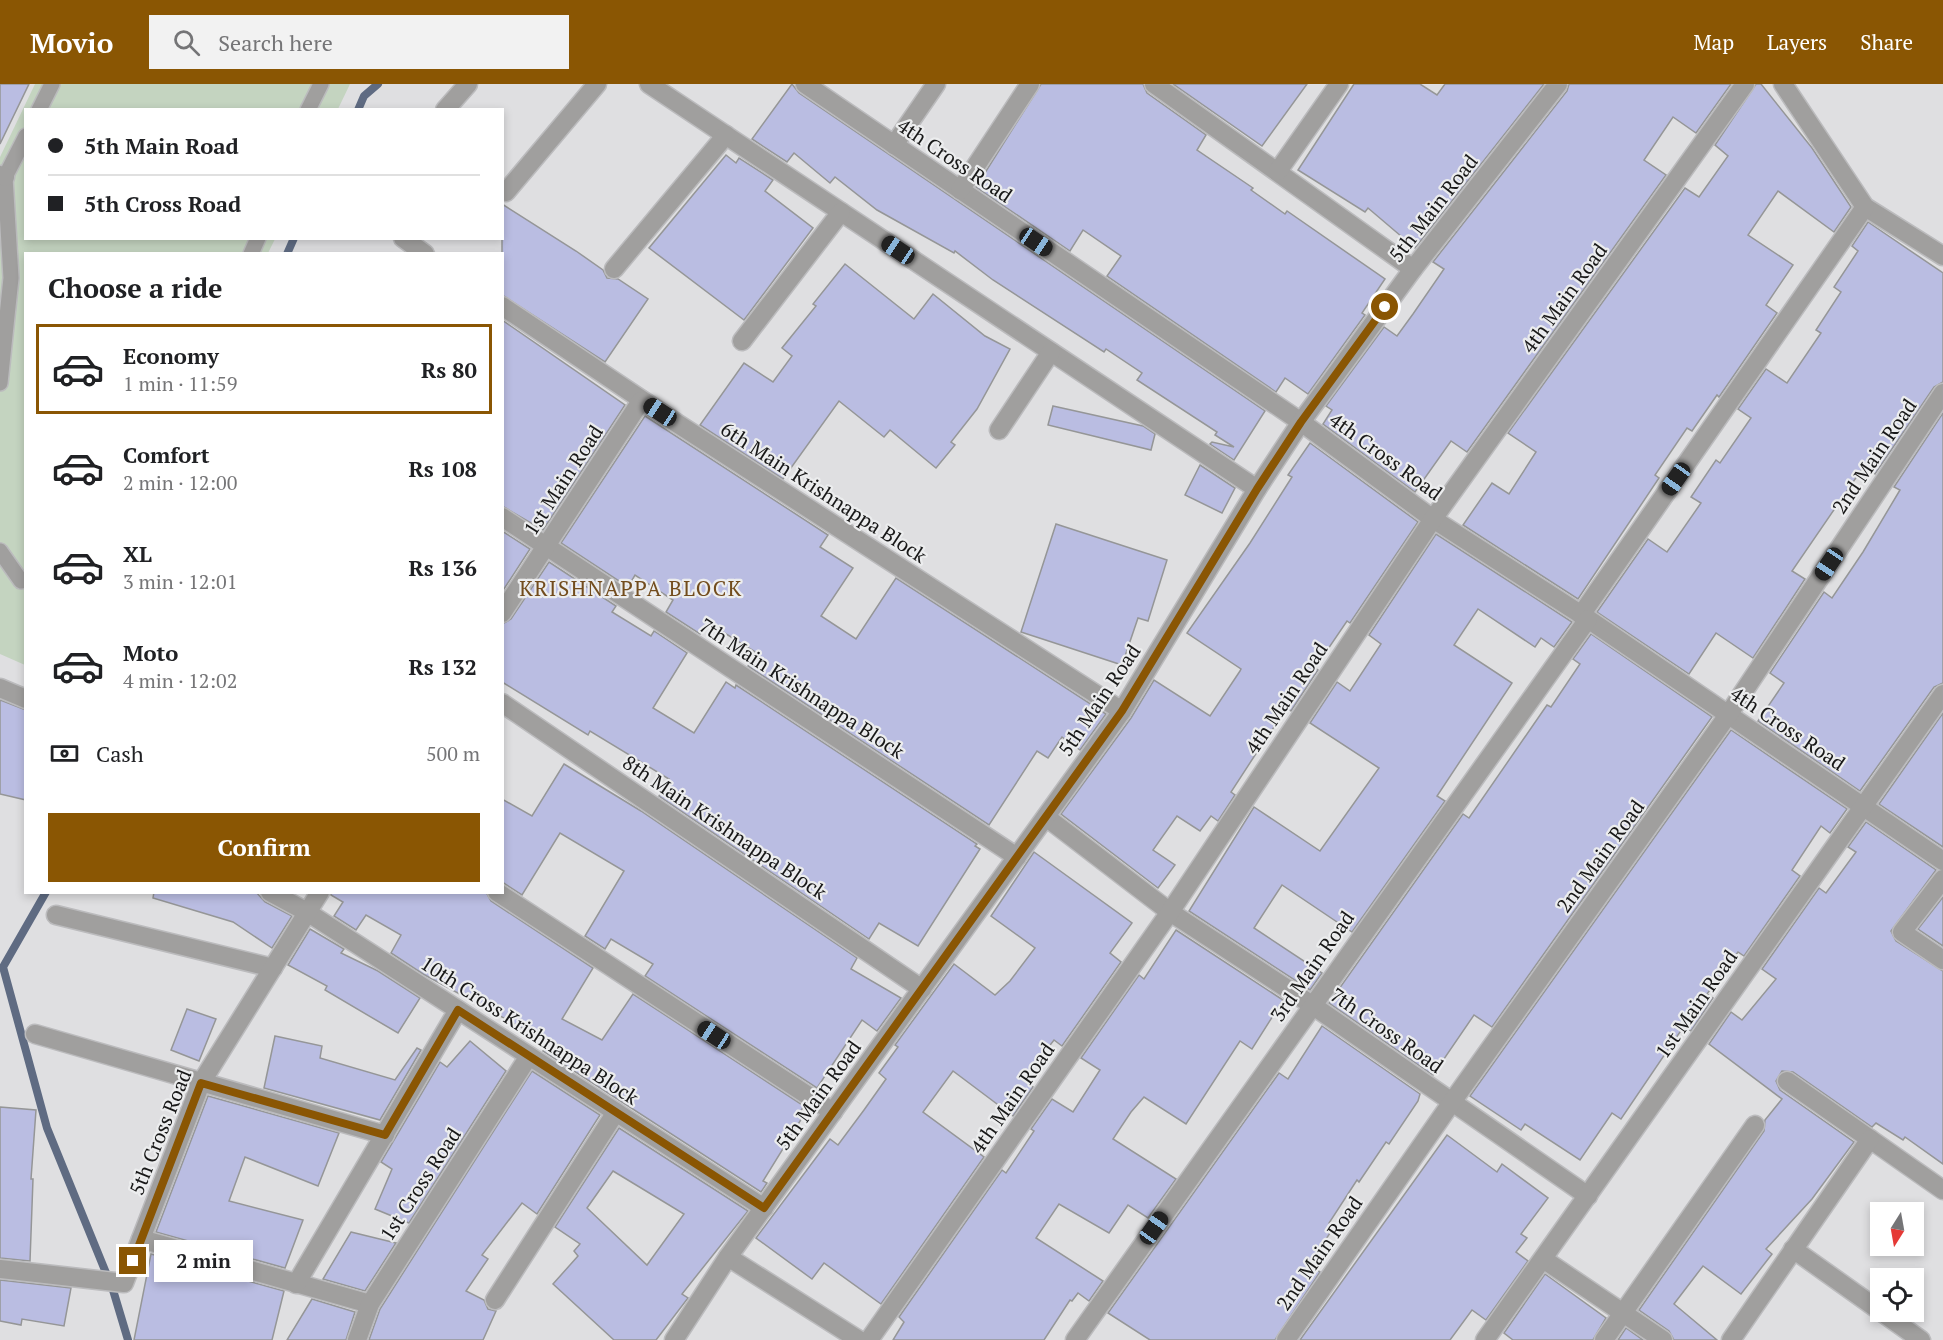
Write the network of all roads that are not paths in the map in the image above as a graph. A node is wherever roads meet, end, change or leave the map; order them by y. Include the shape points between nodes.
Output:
1 (52, 84) edge
2 (321, 84) edge
3 (468, 84) edge
4 (597, 84) edge
5 (649, 84) edge
6 (805, 84) edge
7 (936, 84) edge
8 (1030, 84) edge
9 (1154, 84) edge
10 (1339, 84) edge
11 (1558, 84) edge
12 (1745, 84) edge
13 (1784, 84) edge
14 (40, 108) edge
15 (309, 108) edge
16 (447, 108) edge
17 (726, 135) junction
18 (24, 139) edge
19 (894, 145) junction
20 (1278, 171) junction
21 (3, 176) edge
22 (960, 190) junction
23 (506, 192) dead end
24 (1865, 207) junction
25 (841, 212) junction
26 (406, 240) edge
27 (422, 252) edge
28 (1943, 256) edge
29 (614, 269) dead end
30 (1413, 269) junction
31 (504, 307) edge
32 (742, 341) dead end
33 (1051, 352) junction
34 (0, 383) edge
35 (1943, 393) edge
36 (641, 400) junction
37 (1301, 422) junction
38 (999, 430) dead end
39 (1257, 489) junction
40 (504, 518) edge
41 (1433, 519) junction
42 (546, 546) junction
43 (0, 551) edge
44 (21, 581) dead end
45 (504, 611) edge
46 (1584, 617) junction
47 (0, 688) edge
48 (1943, 694) edge
49 (24, 698) edge
50 (504, 704) edge
51 (1122, 711) junction
52 (1728, 715) junction
53 (1864, 807) junction
54 (1046, 817) junction
55 (1017, 857) junction
56 (1943, 861) edge
57 (1943, 879) edge
58 (274, 894) edge
59 (319, 894) edge
60 (500, 894) edge
61 (307, 912) junction
62 (1170, 912) junction
63 (56, 915) dead end
64 (1943, 960) edge
65 (273, 968) junction
66 (922, 989) junction
67 (1312, 1005) junction
68 (458, 1010) junction
69 (36, 1034) dead end
70 (529, 1056) junction
71 (1787, 1081) dead end
72 (201, 1083) junction
73 (1452, 1102) junction
74 (616, 1112) junction
75 (833, 1112) junction
76 (1755, 1125) dead end
77 (385, 1135) junction
78 (1870, 1139) junction
79 (1943, 1190) edge
80 (1587, 1196) junction
81 (764, 1208) junction
82 (141, 1239) junction
83 (1793, 1249) junction
84 (728, 1257) junction
85 (1543, 1259) junction
86 (0, 1269) edge
87 (296, 1284) junction
88 (495, 1300) dead end
89 (370, 1304) junction
90 (1623, 1312) junction
91 (357, 1340) edge
92 (674, 1340) edge
93 (859, 1340) edge
94 (869, 1340) edge
95 (1076, 1340) edge
96 (1286, 1340) edge
97 (1485, 1340) edge
98 (1604, 1340) edge
99 (1663, 1340) edge
100 (1731, 1340) edge
101 (1921, 1340) edge

1 - 14 lane
2 - 15 lane
3 - 16 street
4 - 23 street
5 - 17 street
6 - 19 street, 4th Cross Road
7 - 19 street
8 - 22 street
9 - 20 street
10 - 20 street
11 - 30 street, 5th Main Road
12 - 41 street, 4th Main Road
13 - 24 street
17 - 25 street
17 - 29 street
18 - 21 lane
19 - 22 street, 4th Cross Road
20 - 30 street
21 - 34 lane via 11,278
22 - 37 street, 4th Cross Road
24 - 28 street
24 - 46 street, 3rd Main Road
25 - 32 street
25 - 33 street
26 - 27 street
30 - 37 street, 5th Main Road
31 - 36 street, 6th Main Krishnappa Block
33 - 38 street
33 - 39 street
35 - 52 street, 2nd Main Road
36 - 42 street, 1st Main Road
36 - 51 street, 6th Main Krishnappa Block
37 - 39 street, 5th Main Road
37 - 41 street, 4th Cross Road
39 - 51 street, 5th Main Road
40 - 42 street, 7th Main Krishnappa Block
41 - 46 street, 4th Cross Road
41 - 62 street, 4th Main Road
42 - 45 street, 1st Main Road
42 - 55 street, 7th Main Krishnappa Block
43 - 44 lane
46 - 52 street, 4th Cross Road
46 - 67 street, 3rd Main Road
47 - 49 street
48 - 53 street, 1st Main Road
50 - 66 street, 8th Main Krishnappa Block
51 - 54 street, 5th Main Road
52 - 53 street, 4th Cross Road
52 - 73 street, 2nd Main Road
53 - 56 street, 4th Cross Road
53 - 80 street, 1st Main Road
54 - 55 street, 5th Main Road
54 - 62 street, 7th Cross Road
55 - 66 street, 5th Main Road
57 - 64 street via 1902,932
58 - 61 street, 10th Cross Krishnappa Block
59 - 61 street
60 - 75 street
61 - 65 street, 5th Cross Road
61 - 68 street, 10th Cross Krishnappa Block
62 - 67 street, 7th Cross Road
62 - 94 street, 4th Main Road
63 - 65 street
65 - 72 street, 5th Cross Road
66 - 75 street, 5th Main Road
67 - 73 street, 7th Cross Road
67 - 95 street, 3rd Main Road
68 - 70 street, 10th Cross Krishnappa Block
68 - 77 street
69 - 72 street
70 - 74 street, 10th Cross Krishnappa Block
70 - 89 street, 1st Cross Road
71 - 78 street
72 - 77 street
72 - 82 street, 5th Cross Road
73 - 80 street, 7th Cross Road
73 - 96 street, 2nd Main Road
74 - 81 street, 10th Cross Krishnappa Block
74 - 88 street
75 - 81 street, 5th Main Road
76 - 90 street
77 - 87 street
78 - 79 street
78 - 83 street
80 - 85 street, 1st Main Road
81 - 84 street, 5th Main Road
82 - 86 street, 5th Cross Road via 124,1283
82 - 87 street
83 - 100 street
83 - 101 street
84 - 92 street, 5th Main Road
84 - 93 street
85 - 90 street
85 - 97 street, 1st Main Road
87 - 89 street
89 - 91 street, 1st Cross Road
90 - 98 street
90 - 99 street

